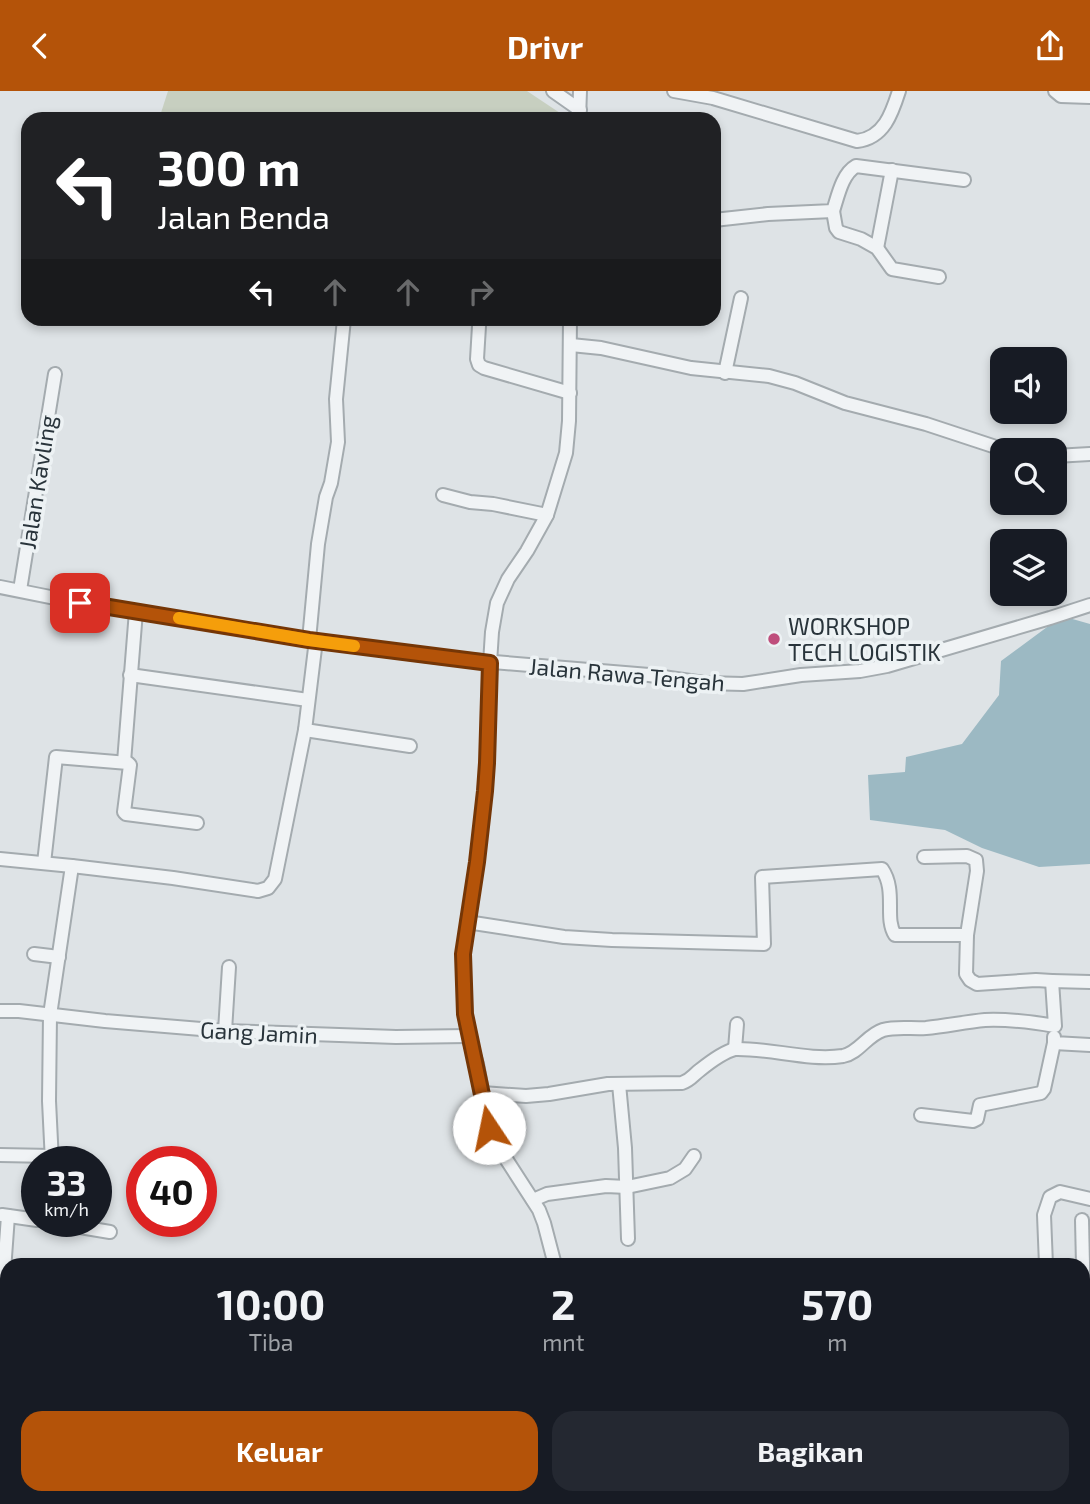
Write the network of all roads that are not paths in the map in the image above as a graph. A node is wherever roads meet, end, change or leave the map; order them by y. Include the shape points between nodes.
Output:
1 (554, 91) edge
2 (580, 91) edge
3 (674, 91) edge
4 (899, 91) edge
5 (1055, 91) edge
6 (1090, 97) edge
7 (578, 112) edge
8 (580, 112) edge
9 (892, 170) junction
10 (964, 180) dead end
11 (833, 211) junction
12 (721, 219) edge
13 (877, 248) junction
14 (939, 277) dead end
15 (741, 298) dead end
16 (343, 326) edge
17 (479, 326) edge
18 (570, 326) edge
19 (570, 345) junction
20 (725, 373) junction
21 (55, 374) dead end
22 (570, 393) junction
23 (990, 445) edge
24 (1090, 454) edge
25 (1067, 455) edge
26 (443, 495) dead end
27 (547, 515) junction
28 (0, 587) edge
29 (20, 590) junction
30 (1090, 605) edge
31 (136, 611) junction
32 (312, 640) junction
33 (490, 663) junction
34 (130, 675) junction
35 (309, 700) junction
36 (305, 730) junction
37 (410, 746) dead end
38 (124, 762) junction
39 (197, 823) dead end
40 (924, 857) dead end
41 (0, 859) edge
42 (44, 863) junction
43 (72, 866) junction
44 (467, 922) junction
45 (967, 935) junction
46 (34, 954) dead end
47 (59, 957) junction
48 (229, 967) dead end
49 (1052, 981) junction
50 (1090, 982) edge
51 (0, 1011) edge
52 (50, 1015) junction
53 (737, 1024) dead end
54 (1055, 1026) junction
55 (225, 1031) junction
56 (468, 1036) junction
57 (1054, 1043) junction
58 (1090, 1045) edge
59 (735, 1049) junction
60 (620, 1084) junction
61 (482, 1093) junction
62 (921, 1115) dead end
63 (51, 1146) edge
64 (0, 1154) edge
65 (21, 1156) edge
66 (694, 1156) dead end
67 (627, 1187) junction
68 (1090, 1199) edge
69 (533, 1200) junction
70 (4, 1216) edge
71 (1082, 1220) dead end
72 (628, 1239) dead end
73 (4, 1258) edge
74 (553, 1258) edge
75 (1046, 1258) edge
76 (1083, 1258) edge

1 - 7 street
2 - 8 street
3 - 4 street via 713,98 857,141 881,130
5 - 6 street via 1061,96
9 - 10 street
9 - 11 street via 850,169
9 - 13 street
11 - 12 street
11 - 13 street via 839,232
13 - 14 street via 892,269
15 - 20 street
16 - 32 street via 336,399 338,442 318,544
17 - 22 street via 479,365
18 - 19 street
19 - 20 street
19 - 22 street
20 - 23 street via 781,379 845,403
21 - 29 street, Jalan Kavling
22 - 27 street via 566,453
24 - 25 street
26 - 27 street
27 - 33 street via 497,603
28 - 29 street, Jalan Rawa Tengah
29 - 31 street, Jalan Rawa Tengah
30 - 33 street, Jalan Rawa Tengah via 887,666 743,684
31 - 32 street, Jalan Rawa Tengah
31 - 34 street
32 - 33 street, Jalan Rawa Tengah
32 - 35 street
33 - 44 street via 487,763
34 - 35 street
34 - 38 street
35 - 36 street
36 - 37 street
36 - 43 street via 275,879 268,888 258,891
38 - 39 street via 130,765 126,814
38 - 42 street via 55,758
40 - 45 street via 976,860
41 - 42 street
42 - 43 street
43 - 47 street
44 - 45 street via 564,937 764,944 762,877 882,869 888,880 895,935
44 - 56 street via 463,986
45 - 49 street via 966,974 970,980
46 - 47 street
47 - 52 street
48 - 55 street
49 - 50 street
49 - 54 street
51 - 52 street, Gang Jamin
52 - 55 street, Gang Jamin
52 - 63 street
53 - 59 street
54 - 57 street
54 - 59 street via 985,1020 897,1028 883,1030 847,1055 828,1057
55 - 56 street, Gang Jamin
56 - 61 street
57 - 58 street
57 - 62 street via 1041,1093 981,1105 973,1121
59 - 60 street via 682,1083
60 - 61 street via 526,1096
60 - 67 street
61 - 69 street via 489,1128
64 - 65 street
66 - 67 street via 685,1169 670,1178
67 - 69 street via 585,1188
67 - 72 street
68 - 75 street via 1060,1192 1050,1197 1044,1215
69 - 74 street
70 - 73 street
71 - 76 street

